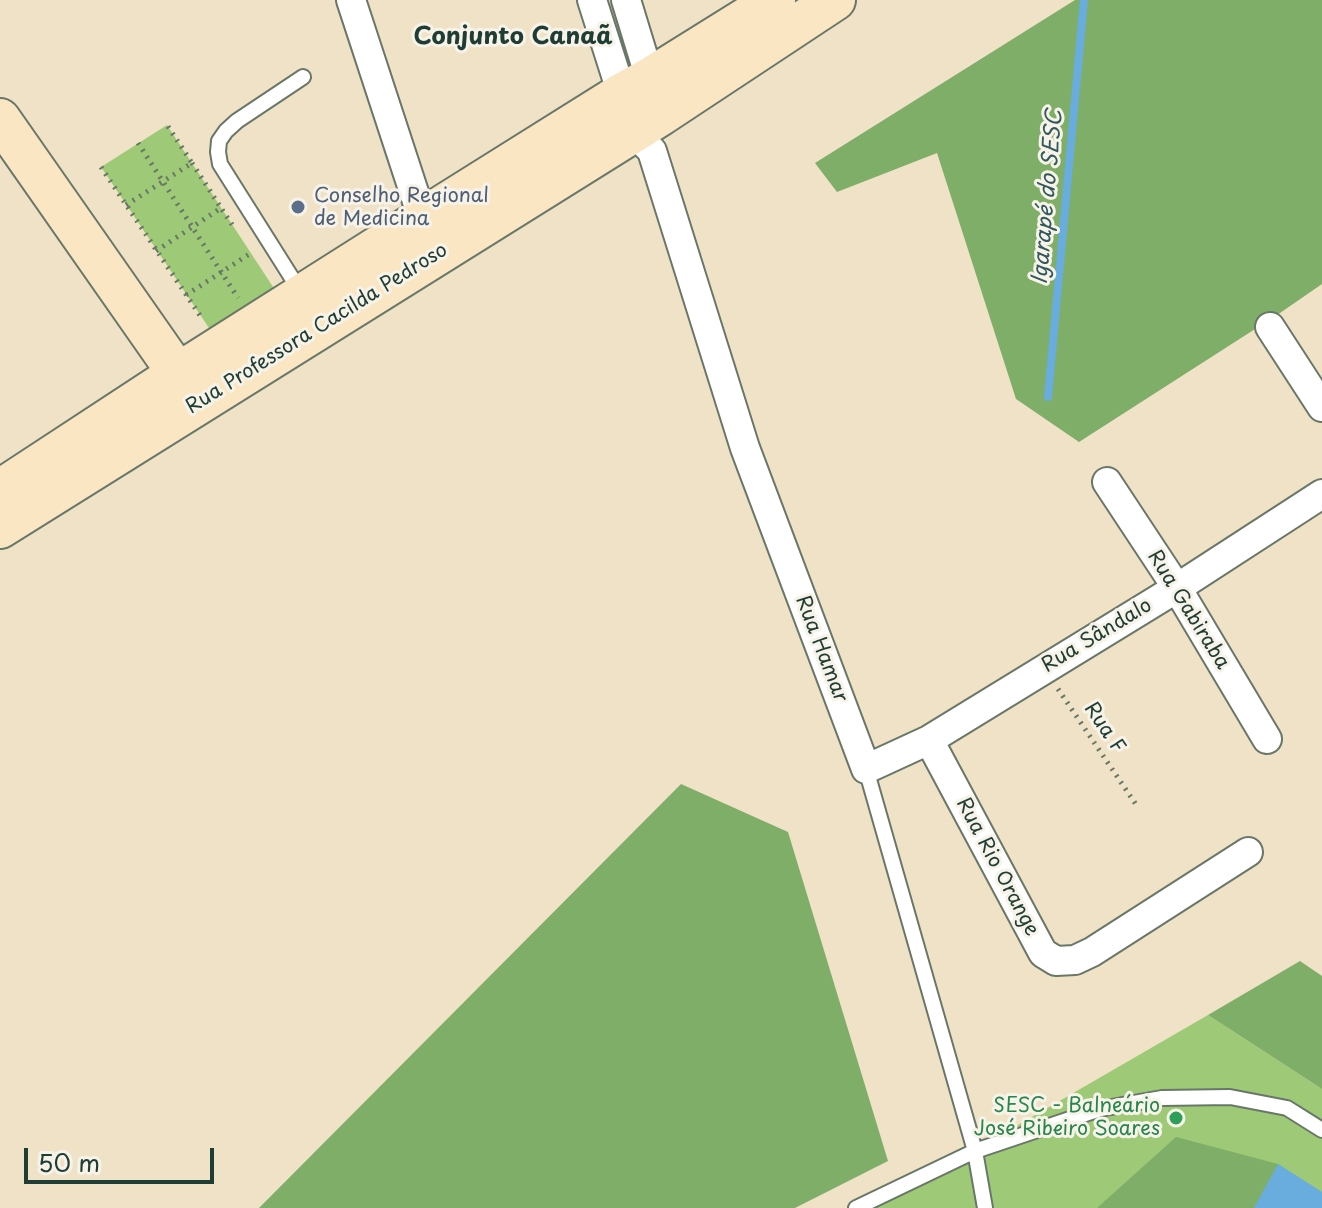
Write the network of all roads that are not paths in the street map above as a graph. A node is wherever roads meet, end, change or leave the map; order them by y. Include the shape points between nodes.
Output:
1 (351, 0) edge
2 (592, 0) edge
3 (626, 0) edge
4 (775, 0) edge
5 (835, 0) edge
6 (303, 77) dead end
7 (643, 114) junction
8 (0, 119) edge
9 (423, 218) junction
10 (434, 256) junction
11 (303, 294) junction
12 (1270, 327) dead end
13 (188, 388) junction
14 (1322, 407) edge
15 (1107, 482) dead end
16 (0, 490) edge
17 (1322, 494) edge
18 (0, 528) edge
19 (1177, 588) junction
20 (1267, 739) dead end
21 (929, 740) junction
22 (866, 769) junction
23 (1248, 852) dead end
24 (1322, 1130) edge
25 (975, 1151) junction
26 (856, 1208) edge
27 (985, 1208) edge

1 - 9 street
2 - 7 street
3 - 7 street
4 - 7 street
5 - 7 street
6 - 11 lane via 237,121 219,141 218,152 220,164
7 - 9 street, Rua Professora Cacilda Pedroso
7 - 10 street, Rua Professora Cacilda Pedroso
7 - 22 street, Rua Hamar via 745,448
8 - 13 street
9 - 10 street
9 - 11 street, Rua Professora Cacilda Pedroso
10 - 13 street, Rua Professora Cacilda Pedroso
11 - 13 street, Rua Professora Cacilda Pedroso
12 - 14 street
13 - 16 street, Rua Professora Cacilda Pedroso
13 - 18 street, Rua Professora Cacilda Pedroso
15 - 19 street, Rua Gabiraba
17 - 19 street, Rua Sândalo
19 - 20 street, Rua Gabiraba
19 - 21 street, Rua Sândalo
21 - 22 street, Rua Sândalo
21 - 23 street, Rua Rio Orange via 1032,934 1043,953 1056,961 1092,952
22 - 25 lane, Rua Hamar
24 - 25 lane via 1287,1108 1230,1097 1162,1098 1100,1109
25 - 26 lane
25 - 27 lane, Rua Hamar

